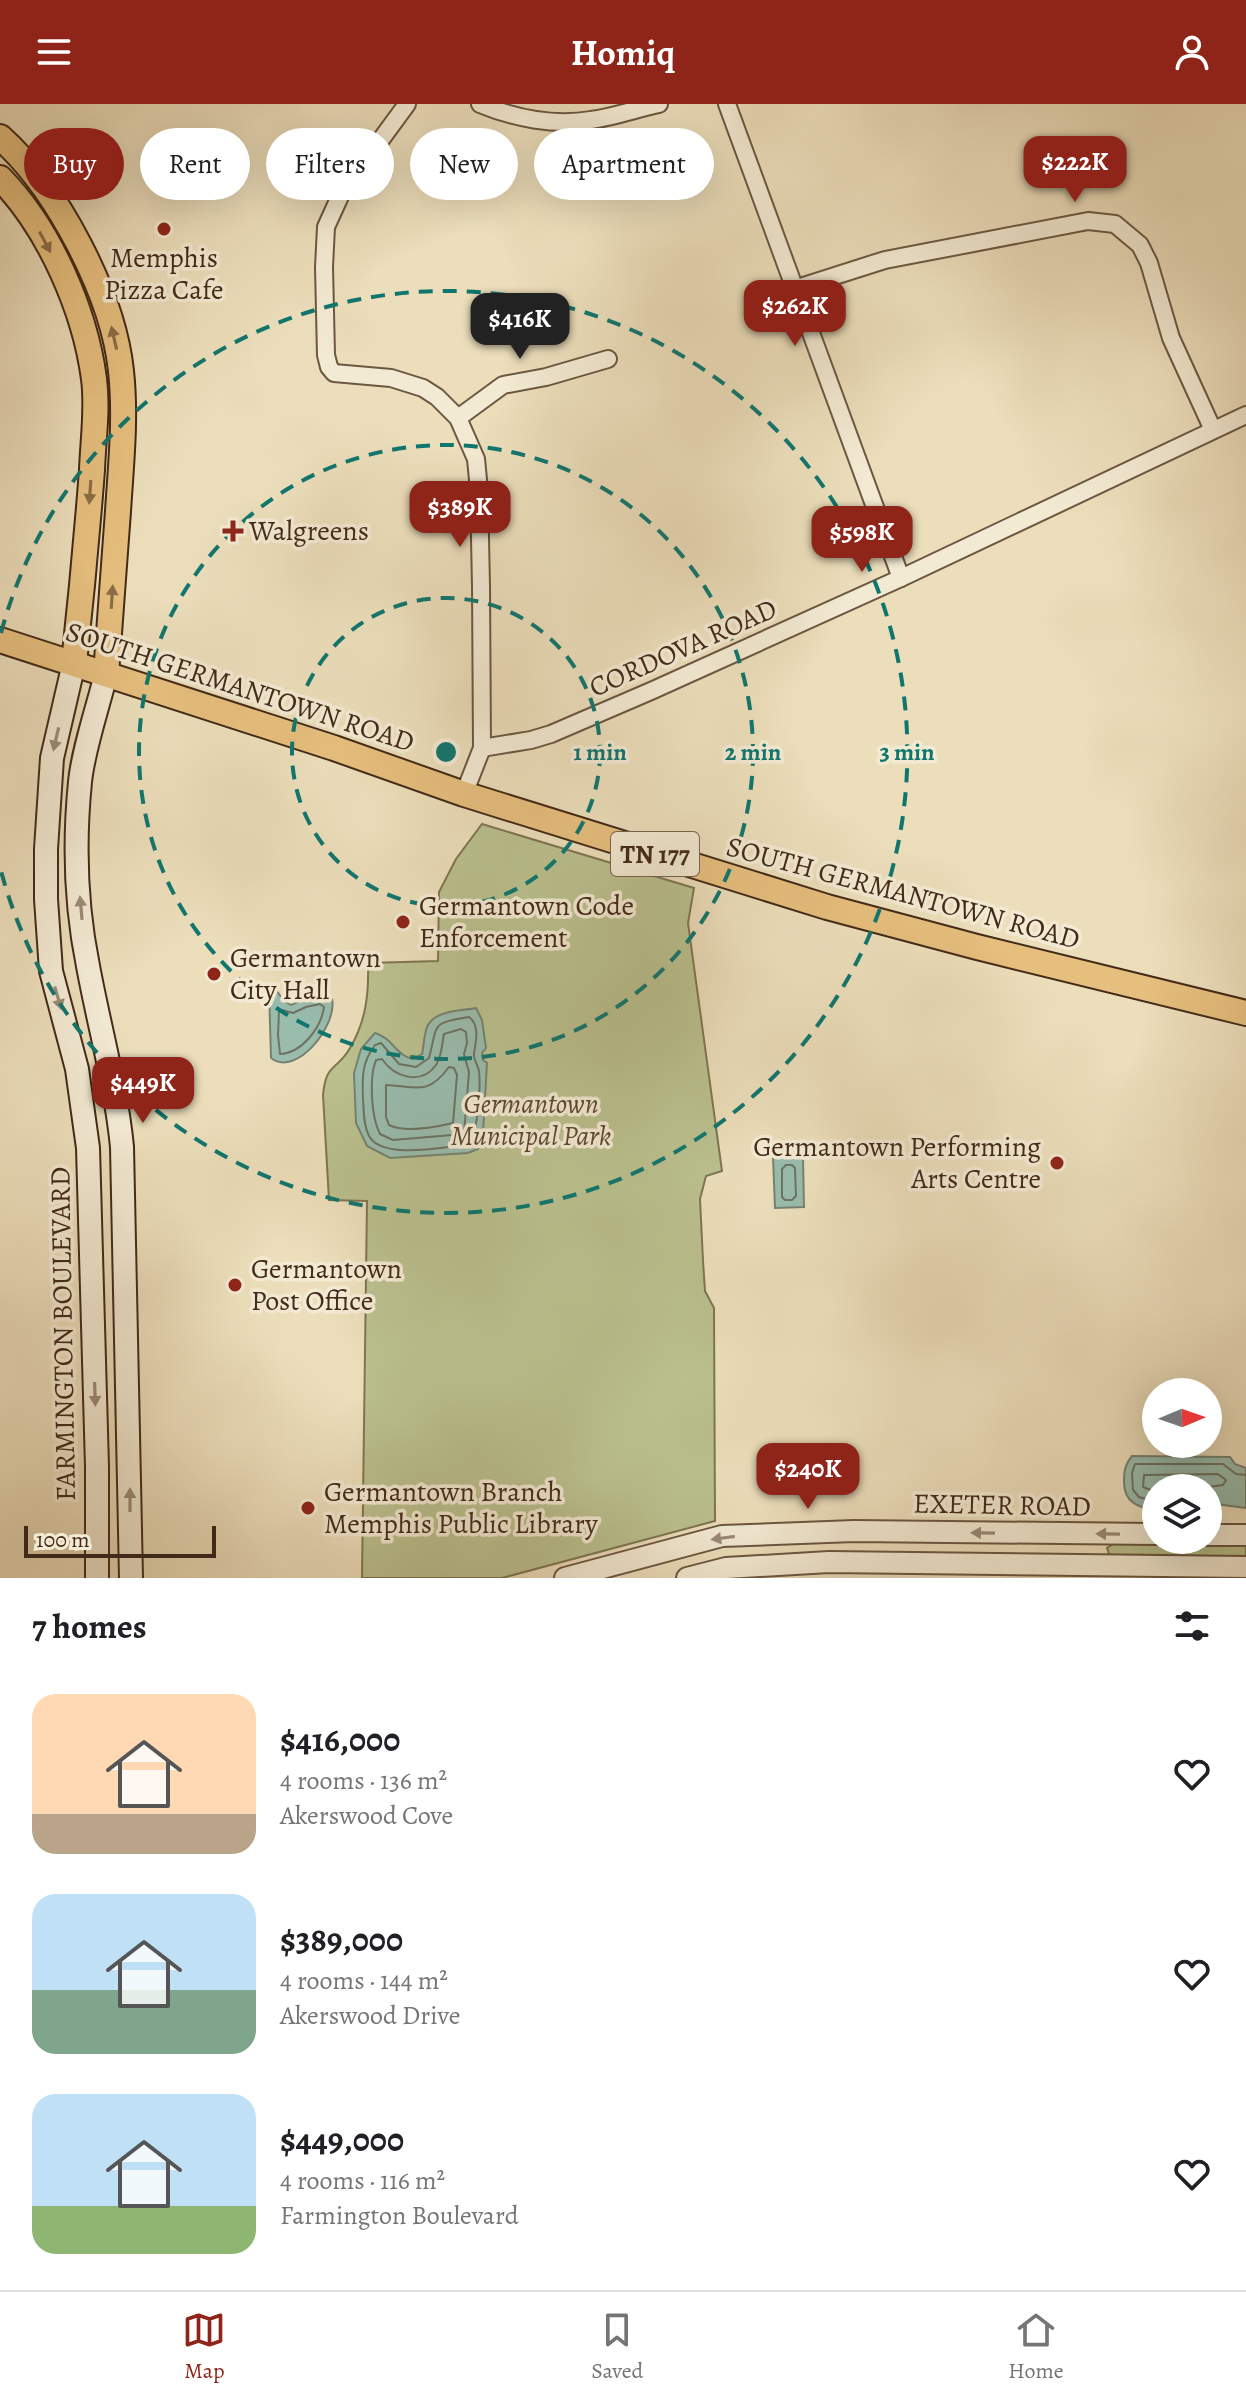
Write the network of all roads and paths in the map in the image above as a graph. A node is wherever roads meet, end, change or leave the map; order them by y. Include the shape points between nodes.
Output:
1 (407, 104) edge
2 (480, 104) edge
3 (659, 104) edge
4 (727, 104) edge
5 (0, 137) edge
6 (0, 178) edge
7 (794, 289) junction
8 (608, 359) dead end
9 (1246, 415) edge
10 (458, 418) junction
11 (1213, 430) junction
12 (901, 578) junction
13 (0, 640) edge
14 (74, 663) junction
15 (106, 674) junction
16 (482, 748) junction
17 (464, 794) junction
18 (1246, 1013) edge
19 (105, 1147) junction
20 (124, 1213) junction
21 (92, 1299) junction
22 (127, 1347) junction
23 (94, 1348) junction
24 (1142, 1534) edge
25 (1222, 1535) edge
26 (1246, 1535) edge
27 (1246, 1567) edge
28 (97, 1578) edge
29 (131, 1578) edge
30 (565, 1578) edge
31 (687, 1578) edge

1 - 10 street via 341,194 326,227 326,355 334,373 408,382 437,397
2 - 3 street via 549,122 590,121
4 - 7 street
15 -> 5 main road via 122,453 121,367 112,327 75,237 57,205
6 -> 14 main road via 32,217 70,288 94,381 95,427
7 - 11 street via 885,260 1088,221 1115,224 1140,245 1149,263 1171,338
7 - 12 street
8 - 10 street via 503,385
9 - 11 street, CORDOVA ROAD
10 - 16 street via 476,459 479,490
11 - 12 street, CORDOVA ROAD
12 - 16 street, CORDOVA ROAD via 551,734
13 - 14 main road, SOUTH GERMANTOWN ROAD / TN 177
14 - 15 main road, SOUTH GERMANTOWN ROAD / TN 177
14 -> 19 main road, FARMINGTON BOULEVARD via 52,758 46,849 51,971 83,1104
15 - 17 main road, SOUTH GERMANTOWN ROAD / TN 177
19 -> 15 main road, FARMINGTON BOULEVARD via 113,1076 87,964 77,828 80,778
16 - 17 street
17 - 18 main road, SOUTH GERMANTOWN ROAD / TN 177 via 827,907
19 - 20 main road, FARMINGTON BOULEVARD
19 - 21 main road, FARMINGTON BOULEVARD
20 - 21 main road via 104,1225
20 - 22 main road, FARMINGTON BOULEVARD
21 - 23 main road, FARMINGTON BOULEVARD
22 - 23 main road
29 -> 22 main road, FARMINGTON BOULEVARD
23 -> 28 main road, FARMINGTON BOULEVARD
24 -> 30 street, EXETER ROAD via 854,1531 722,1536
25 - 26 street
27 - 31 street, EXETER ROAD via 829,1562 726,1568

